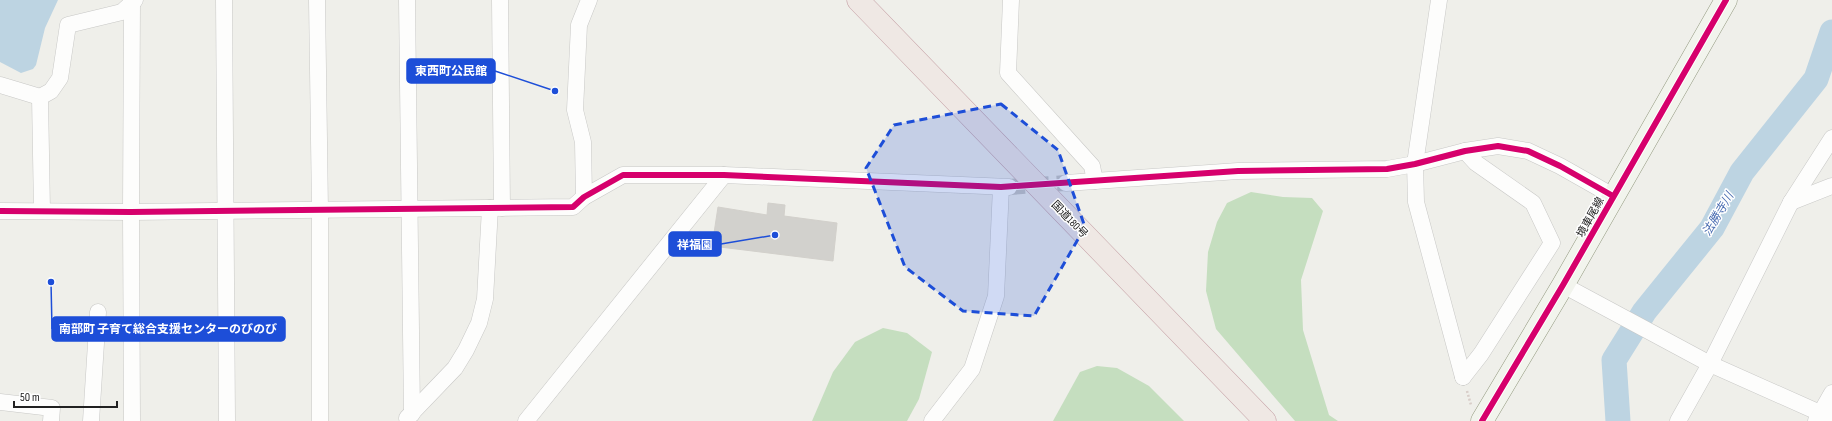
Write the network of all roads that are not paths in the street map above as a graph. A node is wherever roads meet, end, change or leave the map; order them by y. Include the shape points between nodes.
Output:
1 (133, 0) edge
2 (224, 0) edge
3 (317, 0) edge
4 (407, 0) edge
5 (500, 0) edge
6 (589, 0) edge
7 (858, 0) edge
8 (1011, 0) edge
9 (1438, 0) edge
10 (1726, 0) edge
11 (0, 85) edge
12 (40, 97) junction
13 (1832, 138) edge
14 (1464, 151) junction
15 (1415, 164) junction
16 (724, 175) junction
17 (1095, 180) junction
18 (1066, 183) tunnel mouth
19 (1832, 186) edge
20 (1613, 196) junction
21 (584, 197) junction
22 (1791, 202) junction
23 (496, 208) junction
24 (409, 209) junction
25 (320, 210) junction
26 (0, 211) edge
27 (42, 211) junction
28 (226, 211) junction
29 (131, 212) junction
30 (1563, 285) junction
31 (98, 312) dead end
32 (1710, 364) junction
33 (1832, 393) edge
34 (0, 402) edge
35 (1477, 414) edge
36 (1822, 416) edge
37 (408, 418) edge
38 (51, 421) edge
39 (91, 421) edge
40 (132, 421) edge
41 (227, 421) edge
42 (320, 421) edge
43 (526, 421) edge
44 (932, 421) edge
45 (1265, 421) edge
46 (1678, 421) edge

1 - 12 street via 122,12 68,25 60,78 51,91
1 - 29 street
2 - 28 street
3 - 25 street
4 - 24 street
5 - 23 street
6 - 21 street via 579,25 575,110 582,142
7 - 45 highway, 国道180号
8 - 17 street via 1008,73 1092,166
9 - 15 street
10 - 20 main road, 境車尾線
11 - 12 street
12 - 27 street
13 - 22 street
14 - 15 street
14 - 15 street via 1476,163 1533,203 1552,243 1482,354 1463,377 1416,202
14 - 20 street via 1498,146 1528,151
15 - 17 street via 1387,169 1238,171
16 - 21 street via 623,175
16 - 43 street
16 - 44 street via 1005,187 996,296 972,369
17 - 18 street
19 - 22 street
20 - 30 main road, 境車尾線
21 - 23 street via 573,207
22 - 32 street
23 - 24 street
23 - 37 street via 485,299 480,318 466,350 454,368
24 - 25 street
24 - 37 street
25 - 28 street
25 - 42 street
26 - 27 street
27 - 29 street
28 - 29 street
28 - 41 street
29 - 40 street
30 - 32 street
30 - 35 main road, 境車尾線
31 - 39 street
32 - 36 street
32 - 46 street
33 - 36 street
34 - 38 street via 52,408

